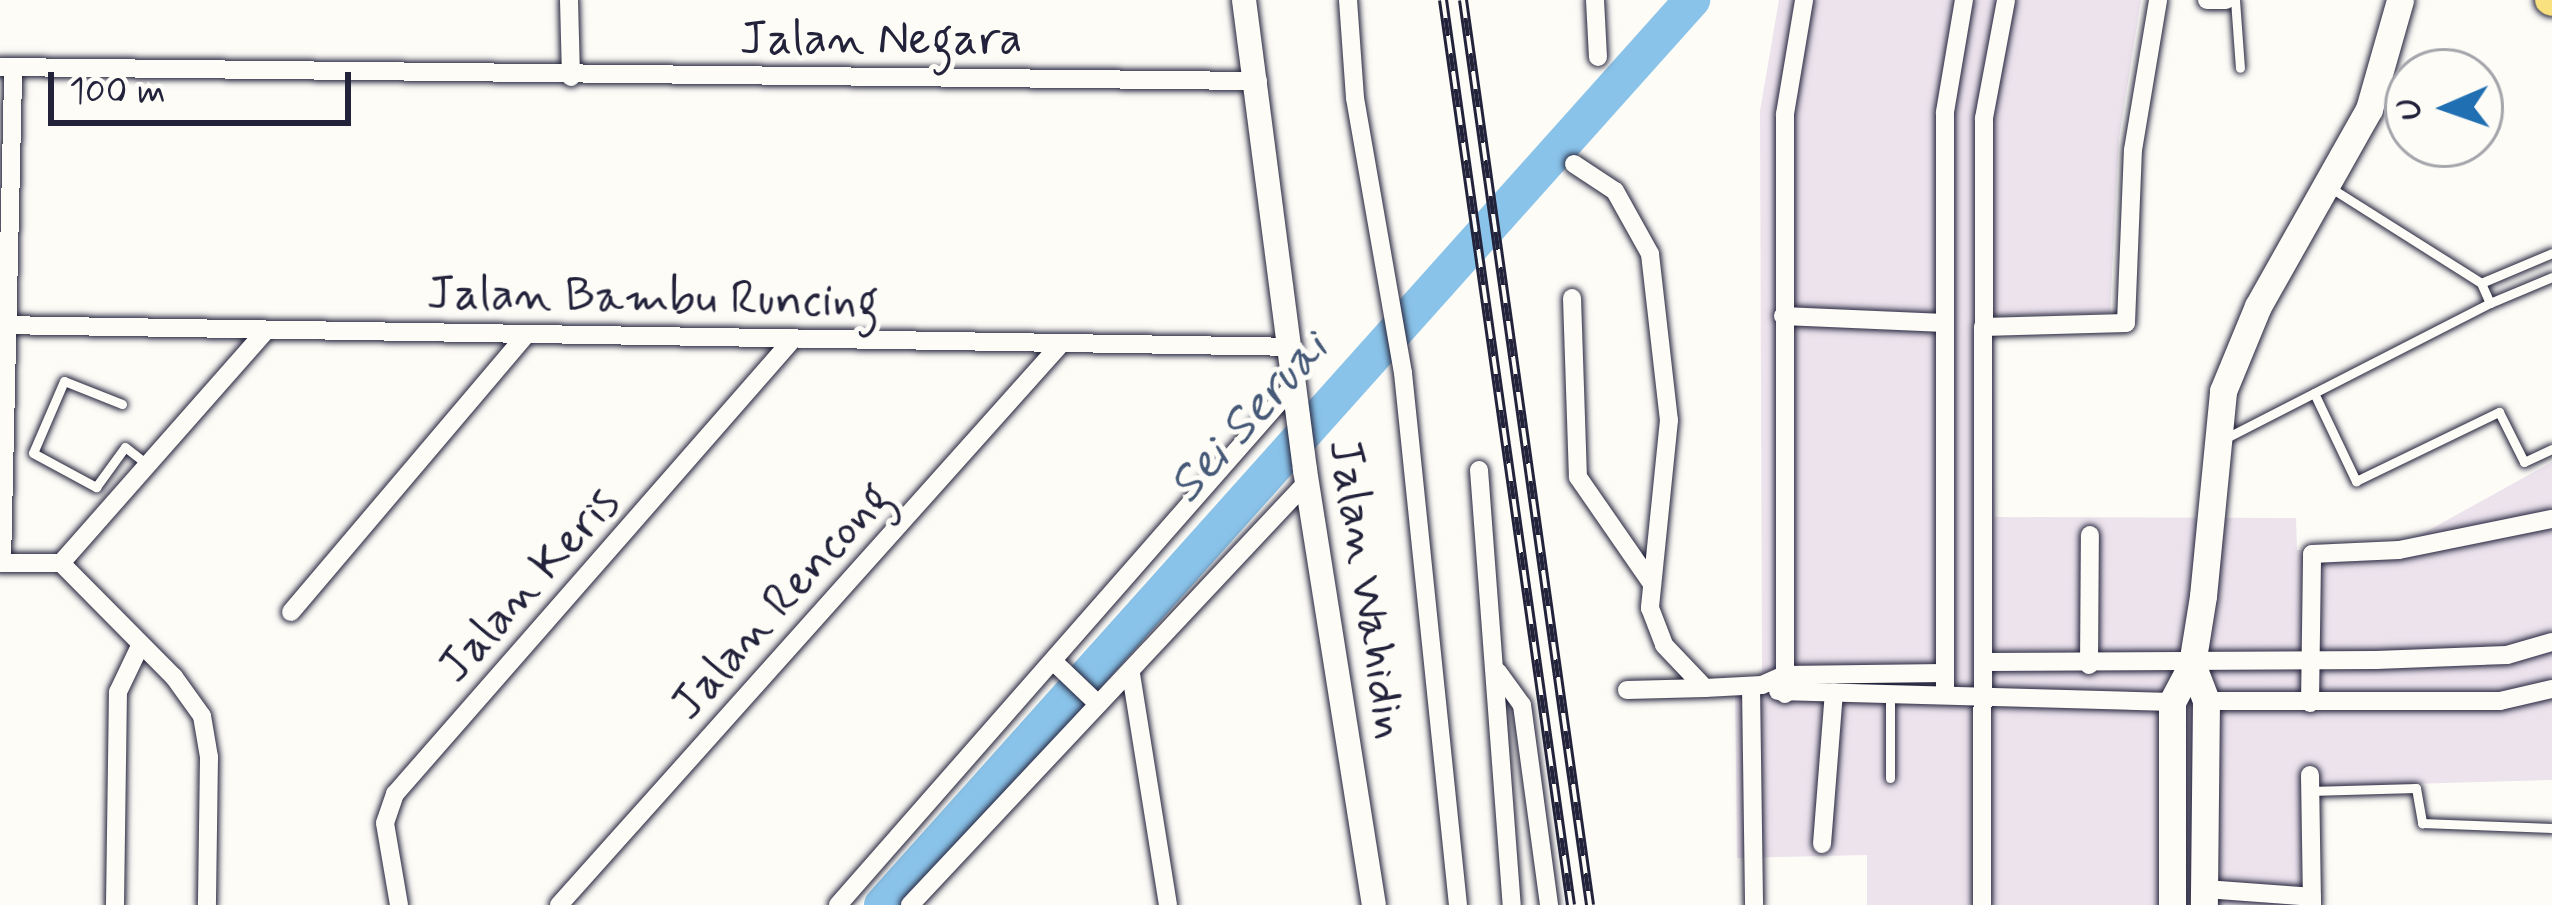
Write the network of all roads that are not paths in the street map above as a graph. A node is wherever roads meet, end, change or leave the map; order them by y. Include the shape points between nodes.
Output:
1 (569, 0) edge
2 (1244, 0) edge
3 (1348, 0) edge
4 (1595, 0) edge
5 (1804, 0) edge
6 (1964, 0) edge
7 (2006, 0) edge
8 (2158, 0) edge
9 (2207, 0) edge
10 (2231, 0) edge
11 (2400, 0) edge
12 (1598, 57) dead end
13 (7, 67) edge
14 (2240, 68) dead end
15 (571, 77) junction
16 (1258, 81) junction
17 (1945, 112) junction
18 (1984, 118) junction
19 (1574, 164) dead end
20 (2331, 188) junction
21 (2552, 253) edge
22 (2552, 278) edge
23 (2481, 283) junction
24 (1573, 298) dead end
25 (2490, 303) junction
26 (1783, 316) junction
27 (1945, 323) junction
28 (5, 325) edge
29 (1983, 327) junction
30 (264, 333) junction
31 (525, 336) junction
32 (793, 339) junction
33 (1058, 347) junction
34 (1293, 347) junction
35 (1296, 388) junction
36 (2314, 393) junction
37 (122, 404) dead end
38 (33, 442) junction
39 (2216, 443) junction
40 (4, 445) junction
41 (2552, 449) edge
42 (148, 464) junction
43 (1479, 470) dead end
44 (1306, 476) junction
45 (2552, 519) edge
46 (2090, 535) dead end
47 (1, 563) edge
48 (61, 563) junction
49 (1652, 584) junction
50 (290, 612) dead end
51 (2552, 642) edge
52 (139, 648) junction
53 (2311, 661) junction
54 (1985, 662) junction
55 (2192, 664) junction
56 (1057, 665) junction
57 (2090, 665) junction
58 (1498, 672) junction
59 (1944, 673) junction
60 (1131, 674) junction
61 (1785, 684) junction
62 (1756, 686) junction
63 (1705, 688) junction
64 (2552, 689) edge
65 (1627, 690) dead end
66 (1834, 692) junction
67 (1890, 693) junction
68 (1945, 695) junction
69 (1985, 696) junction
70 (1094, 700) junction
71 (2206, 701) junction
72 (2172, 702) junction
73 (2310, 704) junction
74 (1890, 778) dead end
75 (2310, 783) joint
76 (2552, 828) edge
77 (1822, 844) dead end
78 (2204, 897) edge
79 (2312, 901) edge
80 (115, 905) edge
81 (207, 905) edge
82 (399, 905) edge
83 (560, 905) edge
84 (838, 905) edge
85 (910, 905) edge
86 (1168, 905) edge
87 (1374, 905) edge
88 (1458, 905) edge
89 (1512, 905) edge
90 (1549, 905) edge
91 (1754, 905) edge
92 (1982, 905) edge
93 (2171, 905) edge

1 - 15 street
2 - 16 street, Jalan Wahidin
3 - 88 street via 1398,344
4 - 12 street
5 - 26 street via 1785,114
6 - 17 street
7 - 18 street
8 - 29 street via 2132,151 2126,323
9 - 10 street
10 - 14 lane
11 - 20 main road via 2369,109
13 - 15 street, Jalan Negara
13 - 28 street
15 - 16 street, Jalan Negara
16 - 34 street, Jalan Wahidin
17 - 18 street
17 - 27 street
18 - 29 street
19 - 49 street via 1615,191 1650,254 1669,420
20 - 23 lane
20 - 39 main road via 2231,362
21 - 23 lane
22 - 25 lane
23 - 25 lane
24 - 49 street via 1578,477
25 - 36 lane
26 - 27 street
26 - 61 street
27 - 59 street
28 - 30 street, Jalan Bambu Runcing
28 - 40 street
29 - 54 street
30 - 31 street, Jalan Bambu Runcing
30 - 42 street
31 - 32 street, Jalan Bambu Runcing
31 - 50 street
32 - 33 street, Jalan Bambu Runcing
32 - 82 street, Jalan Keris via 395,794 385,823
33 - 34 street, Jalan Bambu Runcing
33 - 83 street, Jalan Rencong
34 - 35 street, Jalan Wahidin
35 - 44 street, Jalan Wahidin
35 - 56 street
36 - 39 lane
36 - 41 lane via 2356,481 2500,412 2524,463
37 - 38 lane via 64,381
38 - 40 lane
38 - 42 lane via 39,461 91,487 101,486 125,447
39 - 55 main road
40 - 47 street
42 - 48 street
43 - 58 street
44 - 60 street
44 - 87 street, Jalan Wahidin
45 - 53 street via 2399,550 2312,554
46 - 57 street
47 - 48 street
48 - 52 street
49 - 63 street via 1654,628
51 - 53 street via 2507,655
52 - 80 street via 118,692
52 - 81 street via 189,693 207,735
53 - 55 street
53 - 73 street
54 - 57 street
54 - 69 street
55 - 57 street
55 - 71 main road
55 - 72 main road
56 - 70 street
56 - 84 street
58 - 89 street
58 - 90 street via 1522,705
59 - 61 street
59 - 68 street
60 - 70 street
60 - 86 street
61 - 62 street
61 - 66 street
62 - 63 street
62 - 91 street
63 - 65 street
64 - 73 street via 2500,701
66 - 67 street
66 - 77 street
67 - 68 street
67 - 74 lane
68 - 69 street
69 - 72 street
69 - 92 street
70 - 85 street
71 - 73 street
71 - 78 main road
72 - 93 main road
75 - 76 lane via 2416,788 2422,823
75 - 79 street
78 - 79 street

